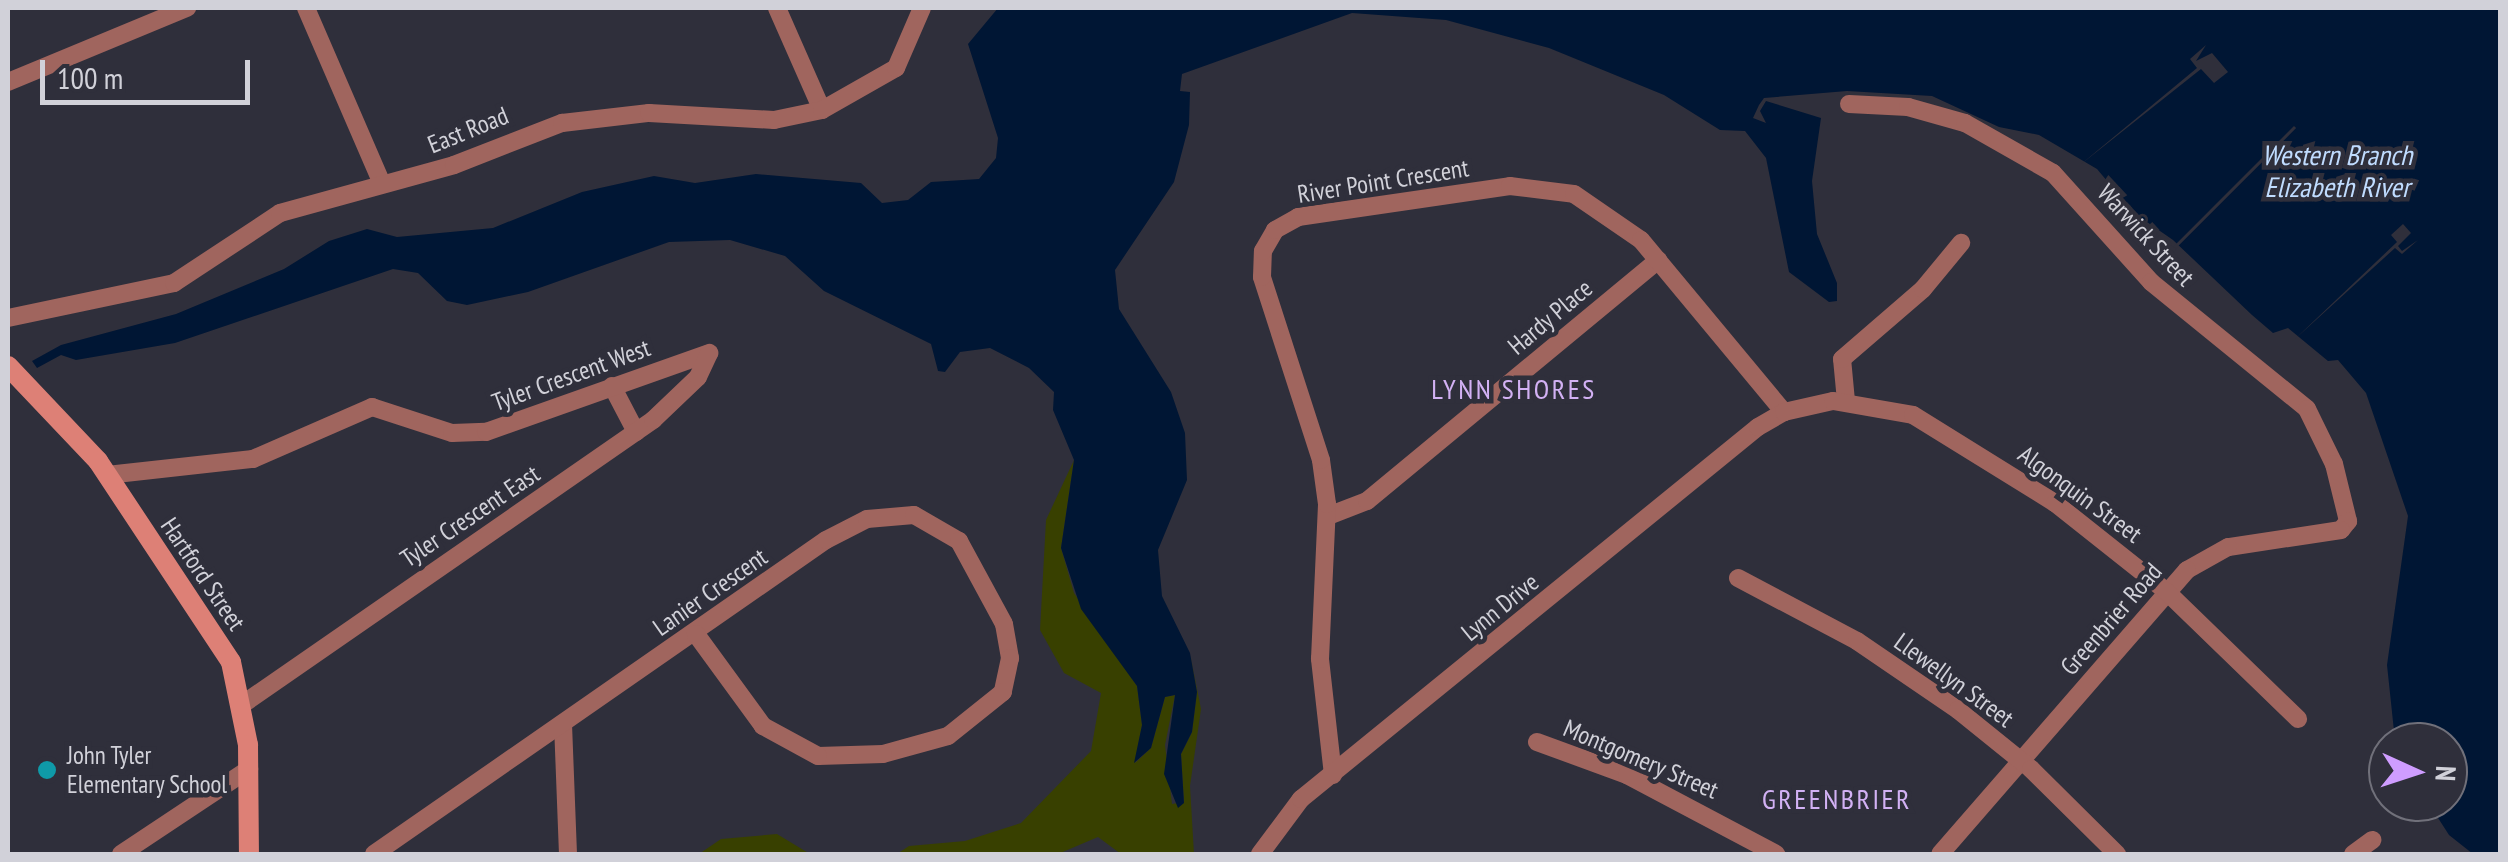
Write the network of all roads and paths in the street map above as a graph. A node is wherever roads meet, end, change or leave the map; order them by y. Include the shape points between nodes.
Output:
1 (186, 8) edge
2 (306, 8) edge
3 (777, 8) edge
4 (922, 8) edge
5 (8, 82) edge
6 (1849, 104) dead end
7 (822, 110) junction
8 (382, 184) junction
9 (1961, 243) dead end
10 (1658, 260) junction
11 (8, 318) edge
12 (709, 353) joint
13 (8, 366) edge
14 (612, 386) junction
15 (1846, 401) junction
16 (1784, 412) junction
17 (636, 432) junction
18 (108, 474) junction
19 (2342, 492) joint
20 (1328, 516) junction
21 (1738, 578) dead end
22 (2166, 591) junction
23 (696, 634) junction
24 (243, 704) junction
25 (2298, 719) dead end
26 (563, 724) junction
27 (1537, 742) dead end
28 (2021, 761) junction
29 (249, 769) junction
30 (1333, 775) junction
31 (407, 832) junction
32 (2372, 840) dead end
33 (122, 854) edge
34 (249, 854) edge
35 (374, 854) edge
36 (407, 854) edge
37 (568, 854) edge
38 (1260, 854) edge
39 (1776, 854) edge
40 (1940, 854) edge
41 (2117, 854) edge
42 (2353, 854) edge

1 - 5 street
2 - 8 street
3 - 7 street
4 - 7 street, East Road via 896,68 878,84
6 - 19 street, Warwick Street via 1952,118 2002,139 2053,173 2151,282 2308,408
7 - 8 street, East Road via 774,120 649,114 562,123 454,165
8 - 11 street, East Road via 280,213 174,284
9 - 15 street via 1923,289 1842,359
10 - 16 street, River Point Crescent
10 - 20 street, Hardy Place via 1367,501
10 - 20 street, River Point Crescent via 1598,206 1532,185 1298,217 1275,230 1263,251 1262,277 1321,460
12 - 14 street, Tyler Crescent West
12 - 17 street, Tyler Crescent East via 698,376
13 - 18 street, Hartford Street
14 - 17 street
14 - 18 street, Tyler Crescent West via 486,432 452,433 372,407 253,460
15 - 16 street, Algonquin Street
15 - 22 street, Algonquin Street via 1890,407 1930,424 2056,503
16 - 30 street, Lynn Drive
17 - 24 street, Tyler Crescent East
18 - 24 street, Hartford Street via 219,639
19 - 22 street, Greenbrier Road via 2348,522 2341,530 2228,547
20 - 30 street, River Point Crescent via 1320,673
21 - 28 street, Llewellyn Street via 1902,670
22 - 25 street, Algonquin Street
22 - 28 street, Greenbrier Road
23 - 23 street, Lanier Crescent via 847,527 883,515 914,515 959,542 992,600 1009,641 1006,683 984,712 928,745 818,756 763,726
23 - 26 street, Lanier Crescent
24 - 29 street, Hartford Street
26 - 31 street, Lanier Crescent
26 - 37 street
27 - 39 street, Montgomery Street via 1641,781
28 - 40 street, Greenbrier Road
28 - 41 street, Llewellyn Street
29 - 33 street
29 - 34 street, Hartford Street
30 - 38 street, Lynn Drive via 1284,817
31 - 35 street, Lanier Crescent
31 - 36 street
32 - 42 street

